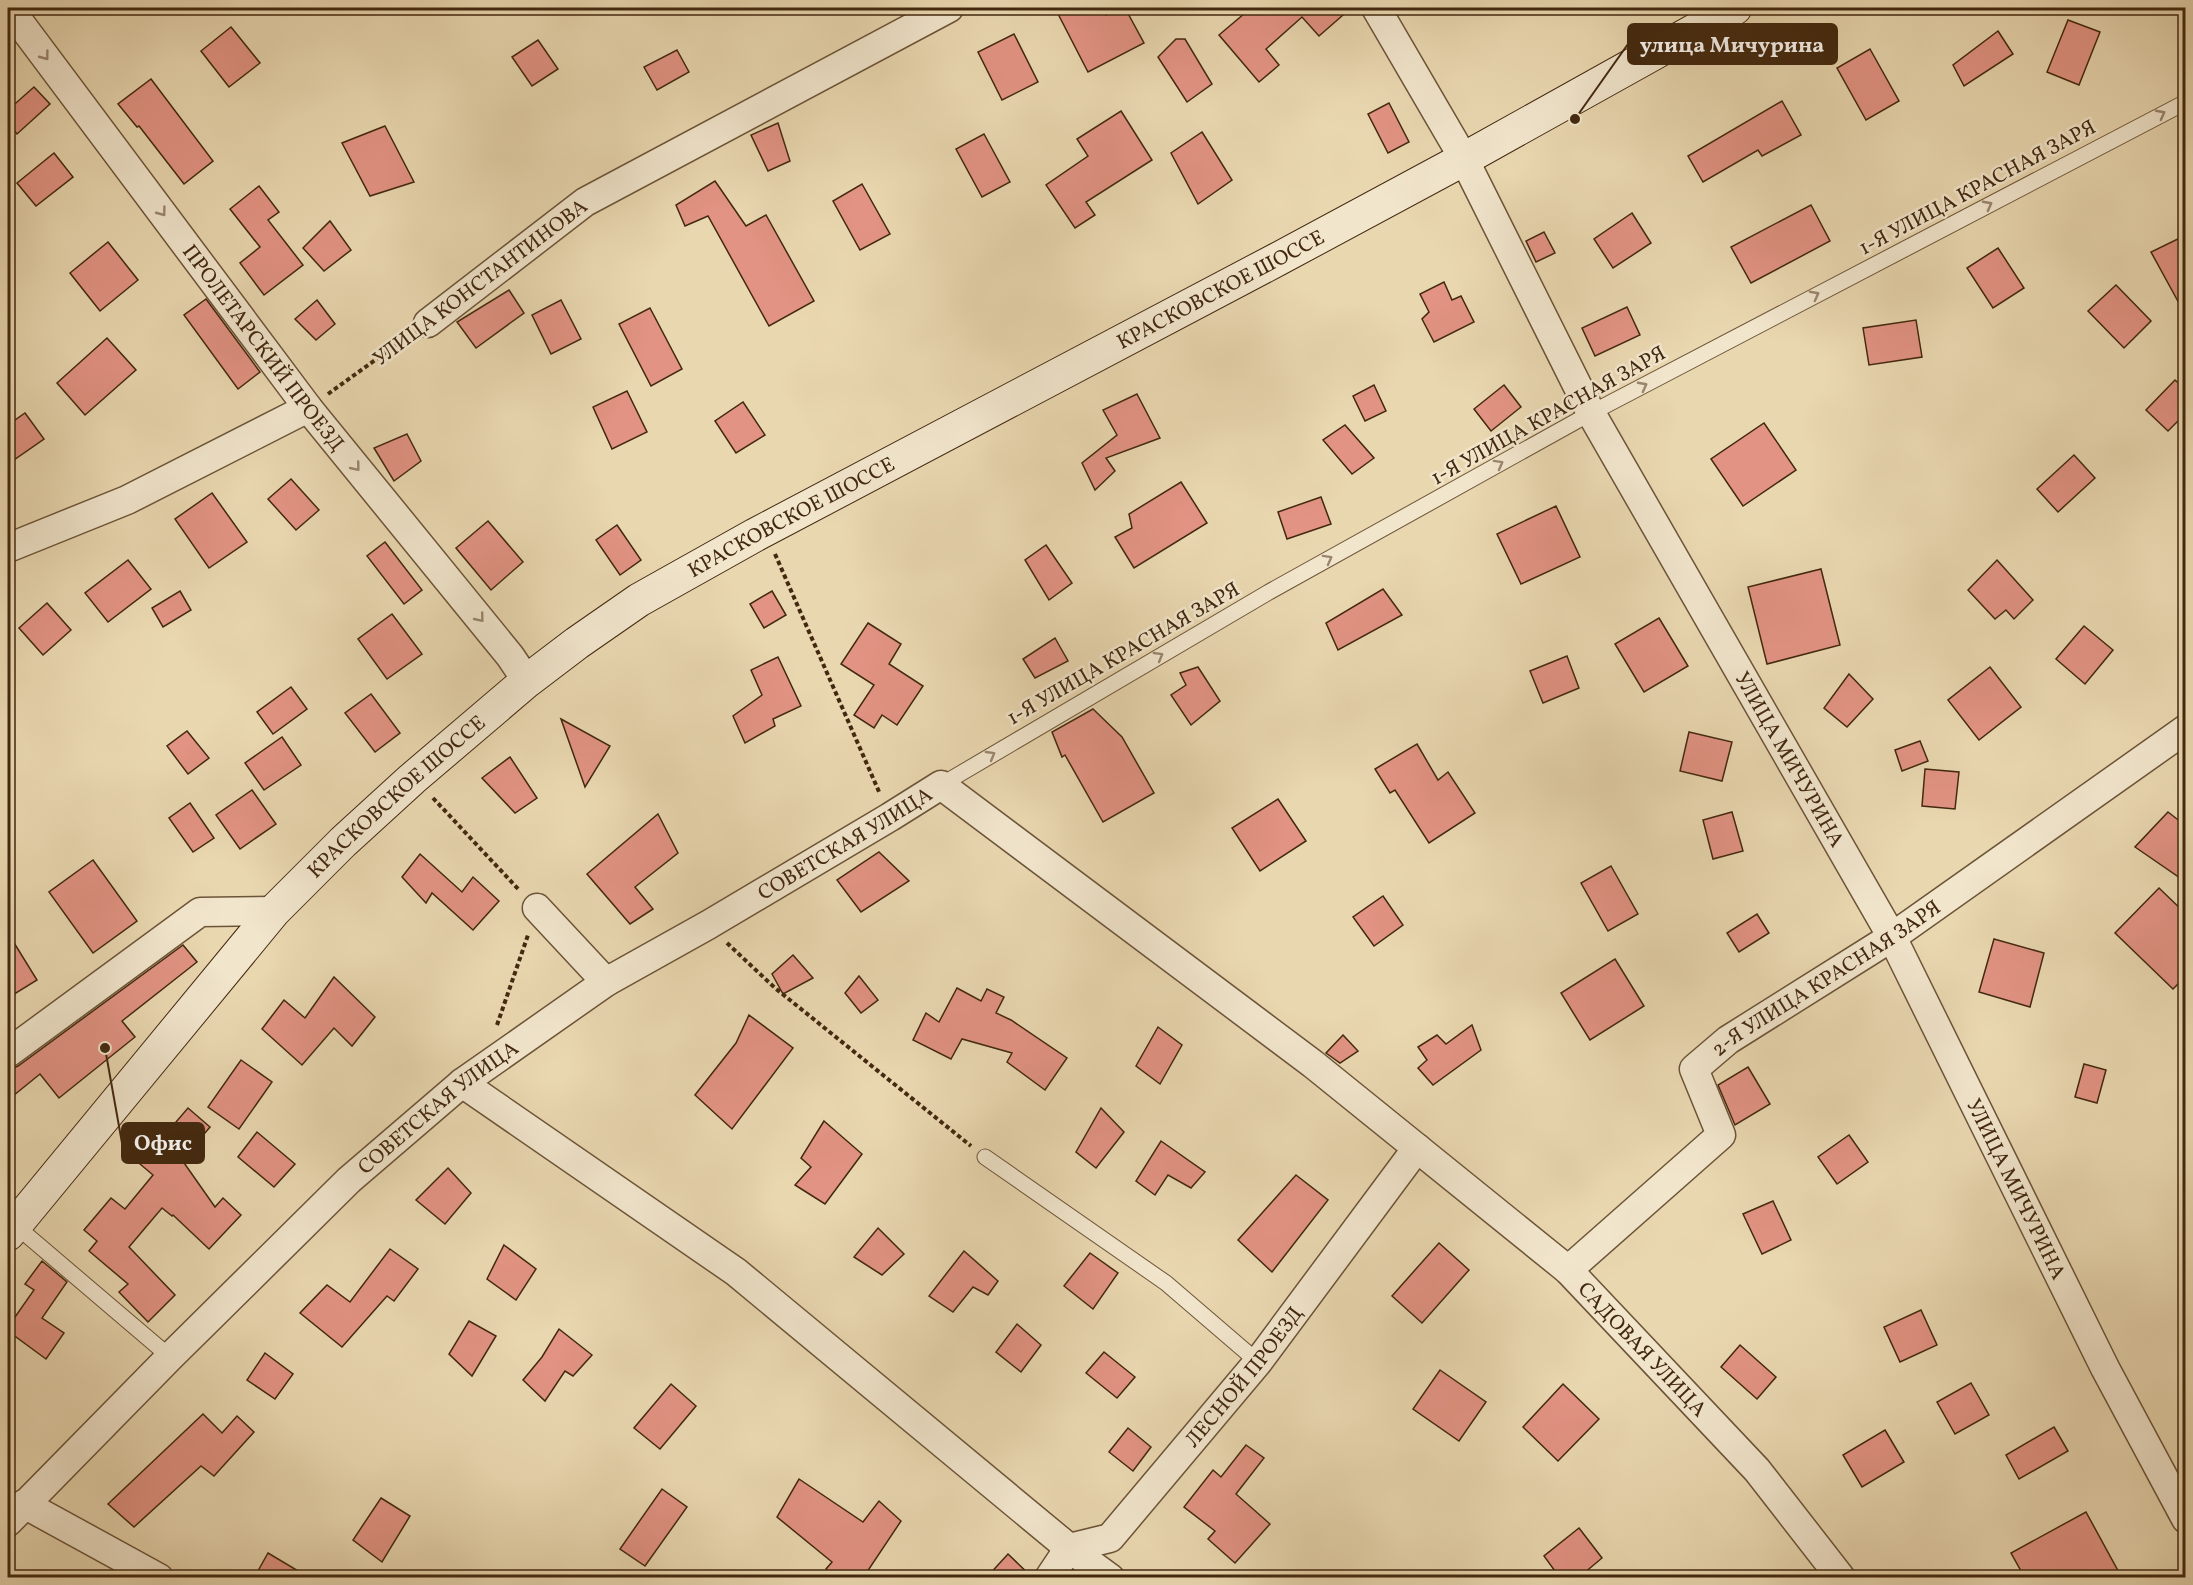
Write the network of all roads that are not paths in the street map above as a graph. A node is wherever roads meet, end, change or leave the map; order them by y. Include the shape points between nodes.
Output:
1 (9, 8) edge
2 (949, 8) edge
3 (1376, 8) edge
4 (1735, 8) edge
5 (2186, 102) edge
6 (1464, 159) junction
7 (428, 323) road end
8 (308, 408) junction
9 (1591, 413) junction
10 (8, 548) edge
11 (527, 681) junction
12 (2186, 729) edge
13 (941, 784) junction
14 (537, 908) road end
15 (274, 910) junction
16 (1892, 937) junction
17 (606, 982) junction
18 (8, 1053) edge
19 (462, 1083) junction
20 (1417, 1148) junction
21 (985, 1157) road end
22 (11, 1230) edge
23 (1568, 1270) junction
24 (170, 1357) junction
25 (1258, 1362) junction
26 (16, 1513) edge
27 (2186, 1520) edge
28 (1063, 1566) edge
29 (159, 1578) edge
30 (1110, 1578) edge
31 (1841, 1578) edge

1 -> 8 street, ПРОЛЕТАРСКИЙ ПРОЕЗД
2 - 7 street, УЛИЦА КОНСТАНТИНОВА via 585,202
3 - 6 street, УЛИЦА МИЧУРИНА
4 - 6 main road, КРАСКОВСКОЕ ШОССЕ
9 -> 5 lane, 1-Я УЛИЦА КРАСНАЯ ЗАРЯ
6 - 9 street, УЛИЦА МИЧУРИНА
6 - 11 main road, КРАСКОВСКОЕ ШОССЕ via 755,535 639,600
8 - 10 street via 127,500
8 -> 11 street, ПРОЛЕТАРСКИЙ ПРОЕЗД
13 -> 9 lane, 1-Я УЛИЦА КРАСНАЯ ЗАРЯ via 1269,592
9 - 16 street, УЛИЦА МИЧУРИНА
11 - 15 main road, КРАСКОВСКОЕ ШОССЕ via 403,786
12 - 16 street, 2-Я УЛИЦА КРАСНАЯ ЗАРЯ
13 - 17 street, СОВЕТСКАЯ УЛИЦА
13 - 20 street, САДОВАЯ УЛИЦА via 1313,1064
14 - 17 street
15 - 18 street via 200,912
15 - 22 main road, КРАСКОВСКОЕ ШОССЕ
16 - 23 street, 2-Я УЛИЦА КРАСНАЯ ЗАРЯ via 1728,1040 1694,1070 1721,1135
16 - 27 street, УЛИЦА МИЧУРИНА via 2105,1368
17 - 19 street, СОВЕТСКАЯ УЛИЦА
19 - 24 street, СОВЕТСКАЯ УЛИЦА via 350,1180
19 - 28 street via 736,1272
20 - 23 street, САДОВАЯ УЛИЦА
20 - 25 street, ЛЕСНОЙ ПРОЕЗД
21 - 25 lane via 1166,1283
22 - 24 lane
23 - 31 street, САДОВАЯ УЛИЦА via 1757,1470
24 - 26 street, СОВЕТСКАЯ УЛИЦА
25 - 28 street, ЛЕСНОЙ ПРОЕЗД via 1110,1538
26 - 29 street
28 - 30 street

